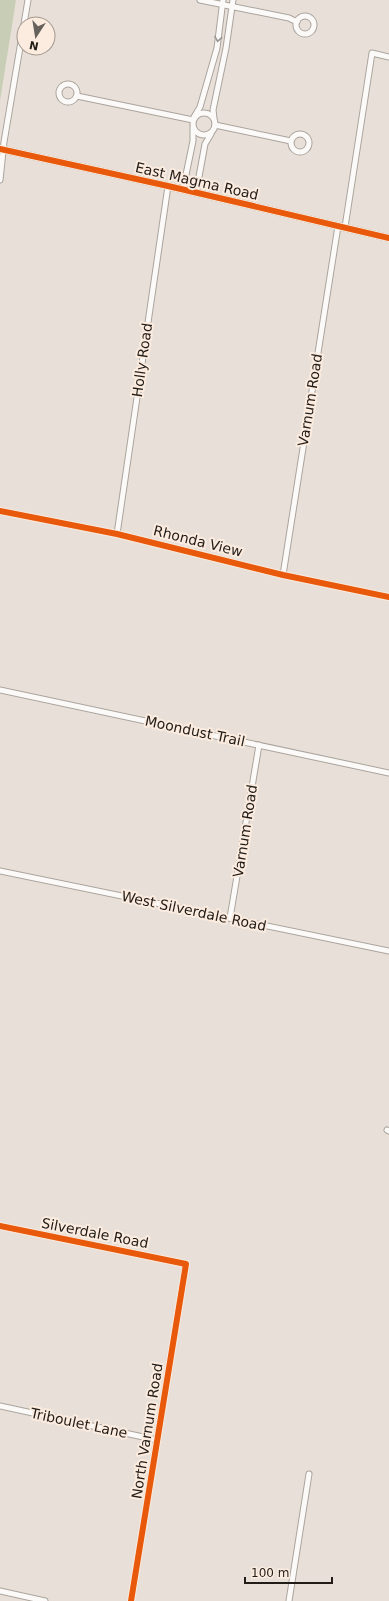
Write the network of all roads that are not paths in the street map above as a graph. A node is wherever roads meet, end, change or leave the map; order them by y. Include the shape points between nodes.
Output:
1 (28, 0) edge
2 (200, 0) edge
3 (233, 0) edge
4 (223, 2) edge
5 (233, 7) junction
6 (297, 22) dead end
7 (389, 56) edge
8 (77, 96) dead end
9 (214, 118) junction
10 (194, 119) junction
11 (215, 125) junction
12 (193, 127) junction
13 (212, 132) junction
14 (291, 141) dead end
15 (2, 150) edge
16 (0, 180) edge
17 (168, 186) junction
18 (183, 190) junction
19 (196, 193) junction
20 (338, 226) junction
21 (345, 227) junction
22 (389, 238) edge
23 (0, 511) edge
24 (117, 534) junction
25 (283, 575) junction
26 (389, 597) edge
27 (0, 690) edge
28 (259, 745) junction
29 (389, 773) edge
30 (0, 871) edge
31 (230, 918) junction
32 (389, 950) edge
33 (0, 1226) edge
34 (186, 1264) joint
35 (0, 1406) edge
36 (157, 1440) junction
37 (309, 1474) dead end
38 (0, 1591) edge
39 (45, 1601) edge
40 (131, 1601) edge
41 (288, 1601) edge

1 - 15 street
2 - 4 street
3 - 5 street
4 - 5 street
4 -> 10 street via 217,48 200,107
5 - 6 street via 289,18
5 - 9 street via 213,110
7 - 21 street via 372,53
8 - 10 street
9 - 10 street via 204,112 197,114
9 - 11 street
10 - 12 street
11 - 13 street
11 - 14 street
12 - 13 street via 194,131 201,135
12 - 18 street via 194,141
13 - 19 street via 205,144
15 - 16 street
15 - 17 street, East Magma Road
17 - 18 street, East Magma Road
17 - 24 street, Holly Road
18 - 19 street, East Magma Road
19 - 20 street, East Magma Road
20 - 21 street, East Magma Road
20 - 25 street, Varnum Road
21 - 22 street, East Magma Road
23 - 24 street, Rhonda View
24 - 25 street, Rhonda View
25 - 26 street, Rhonda View
27 - 28 street, Moondust Trail
28 - 29 street, Moondust Trail
28 - 31 street, Varnum Road
30 - 31 street, West Silverdale Road
31 - 32 street, West Silverdale Road
33 - 34 street, Silverdale Road
34 - 36 street, North Varnum Road
35 - 36 street, Triboulet Lane
36 - 40 street, North Varnum Road
37 - 41 street
38 - 39 street

